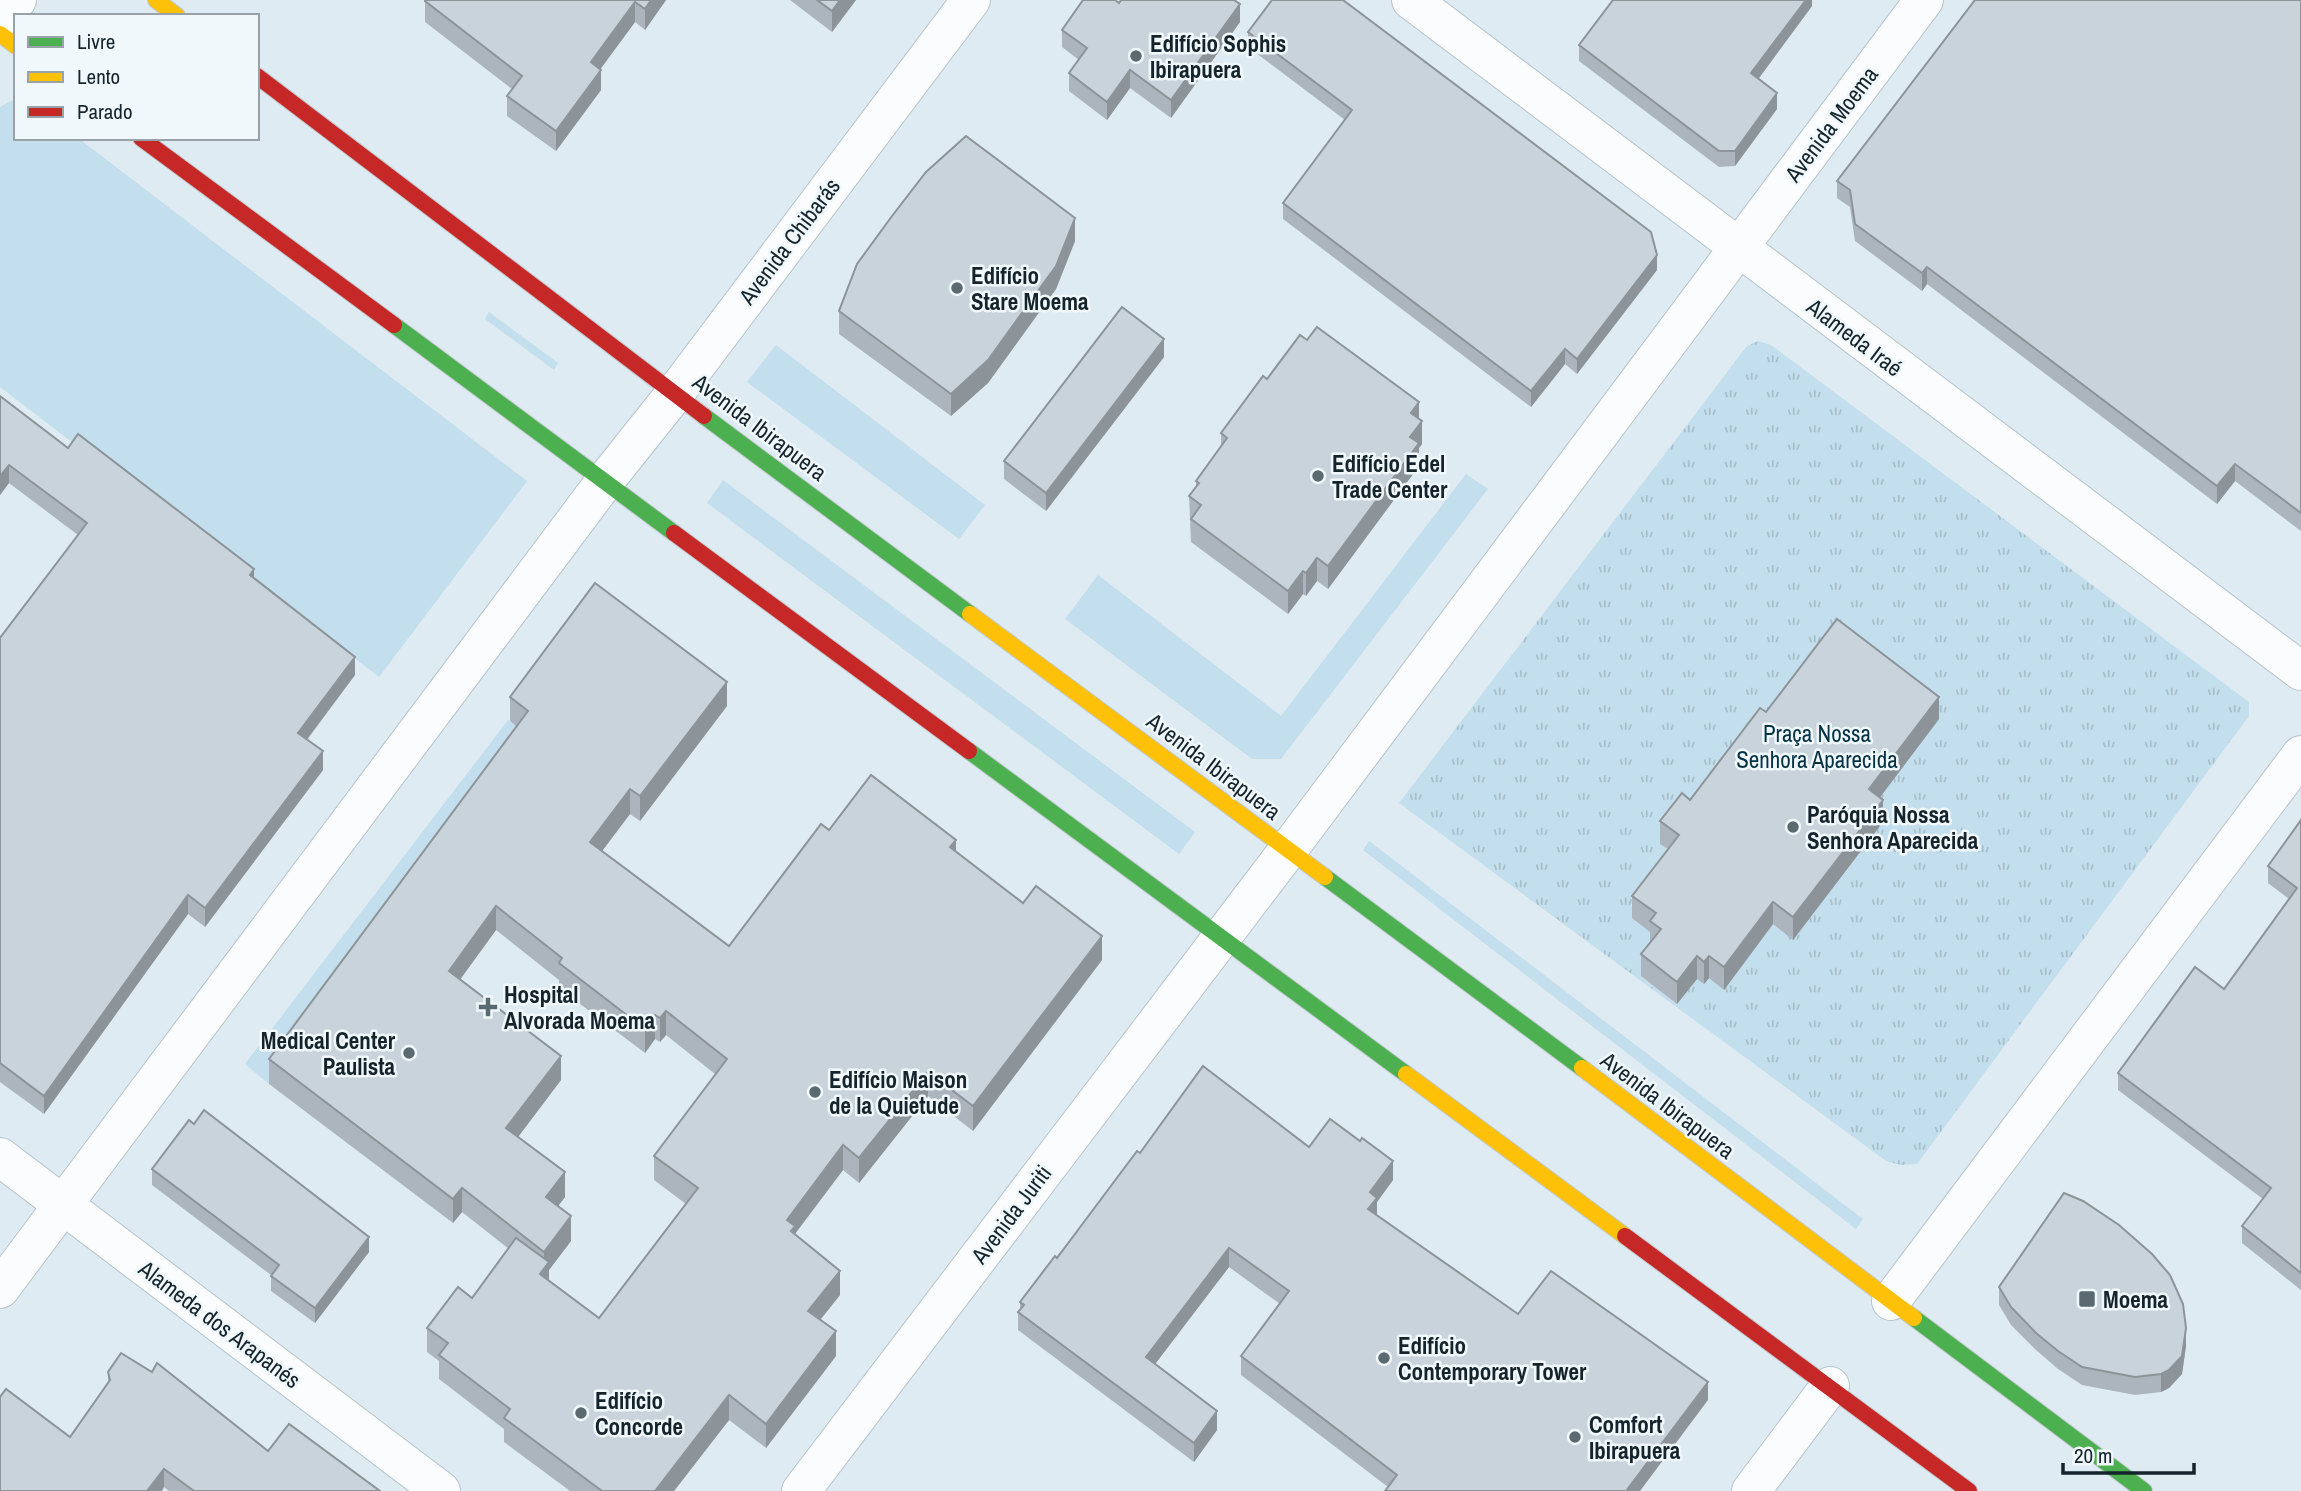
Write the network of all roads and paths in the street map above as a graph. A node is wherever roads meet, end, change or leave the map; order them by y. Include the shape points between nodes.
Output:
1 (16, 0) edge
2 (156, 0) edge
3 (971, 0) edge
4 (1411, 0) edge
5 (1924, 0) edge
6 (174, 14) edge
7 (0, 22) edge
8 (259, 78) edge
9 (144, 140) edge
10 (1737, 248) junction
11 (676, 392) junction
12 (606, 481) junction
13 (2301, 671) edge
14 (2301, 755) edge
15 (1288, 850) junction
16 (1221, 936) junction
17 (0, 1157) edge
18 (63, 1205) junction
19 (0, 1289) edge
20 (1891, 1301) junction
21 (1830, 1386) junction
22 (441, 1491) edge
23 (801, 1491) edge
24 (1751, 1491) edge
25 (1969, 1491) edge
26 (2144, 1491) edge

1 - 7 street
2 - 6 main road
3 - 11 street, Avenida Chibarás
4 - 10 street, Alameda Iraé
5 - 10 street, Avenida Moema
8 - 11 main road, Avenida Ibirapuera
9 - 12 main road
10 - 13 street, Alameda Iraé
10 - 15 street
11 - 12 street, Avenida Chibarás
11 - 15 main road, Avenida Ibirapuera
12 - 16 main road
12 - 18 street, Avenida Chibarás
14 - 20 street
15 - 16 street
15 - 20 main road, Avenida Ibirapuera
16 - 21 main road
16 - 23 street, Avenida Juriti
17 - 18 street, Alameda dos Arapanés
18 - 19 street, Avenida Chibarás
18 - 22 street, Alameda dos Arapanés
20 - 26 main road, Avenida Ibirapuera
21 - 24 street
21 - 25 main road

